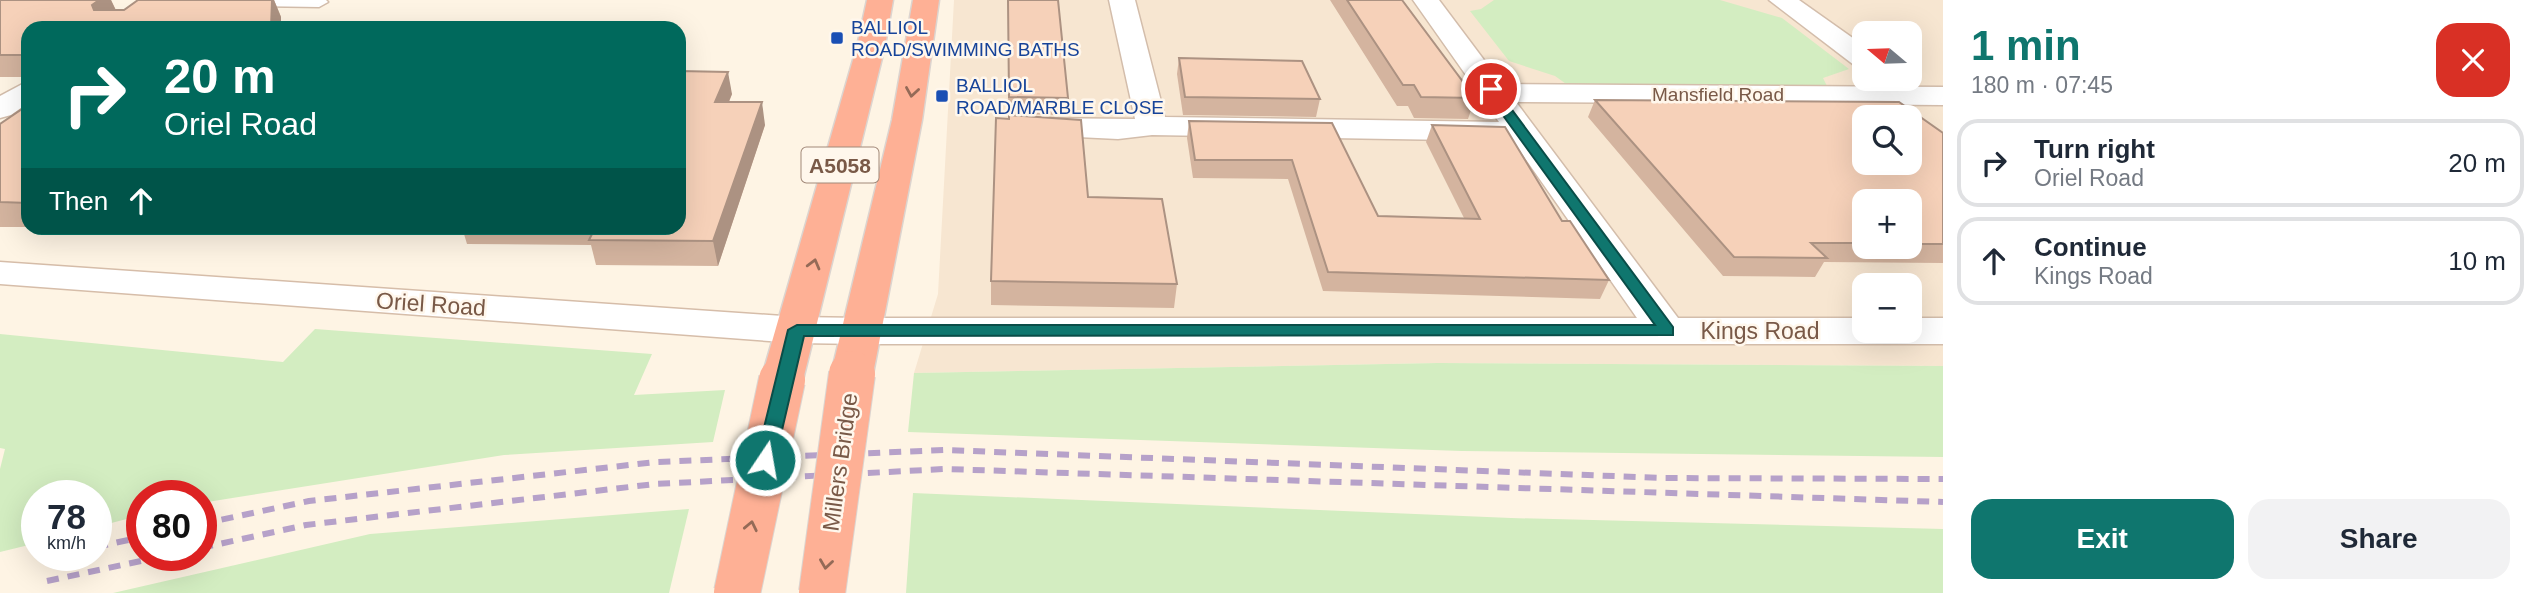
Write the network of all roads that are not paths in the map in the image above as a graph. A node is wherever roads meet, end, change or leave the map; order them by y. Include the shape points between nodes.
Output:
1 (196, 0) edge
2 (880, 0) edge
3 (926, 0) edge
4 (1122, 0) edge
5 (1426, 0) edge
6 (1782, 0) edge
7 (319, 2) dead end
8 (1852, 50) edge
9 (1852, 88) edge
10 (1920, 91) edge
11 (1494, 93) junction
12 (21, 95) edge
13 (1943, 96) edge
14 (0, 109) edge
15 (1004, 126) edge
16 (1152, 126) junction
17 (1522, 132) junction
18 (0, 273) edge
19 (797, 330) junction
20 (862, 331) junction
21 (1667, 331) junction
22 (1943, 331) edge
23 (737, 593) edge
24 (822, 593) edge

1 - 7 lane
19 -> 2 highway, A5058
3 -> 20 highway, A5058 via 907,120
4 - 16 street
5 - 11 street
6 - 8 street
9 - 11 street, Mansfield Road
10 - 13 street, Mansfield Road
11 - 17 street
12 - 14 street
15 - 16 street via 1118,130
16 - 17 street
17 - 21 street
18 - 19 street, Oriel Road
19 - 20 street, Oriel Road
23 -> 19 highway, A5058, bridge via 782,380
20 - 21 street, Kings Road
20 -> 24 highway, Millers Bridge / A5058, bridge
21 - 22 street, Kings Road

